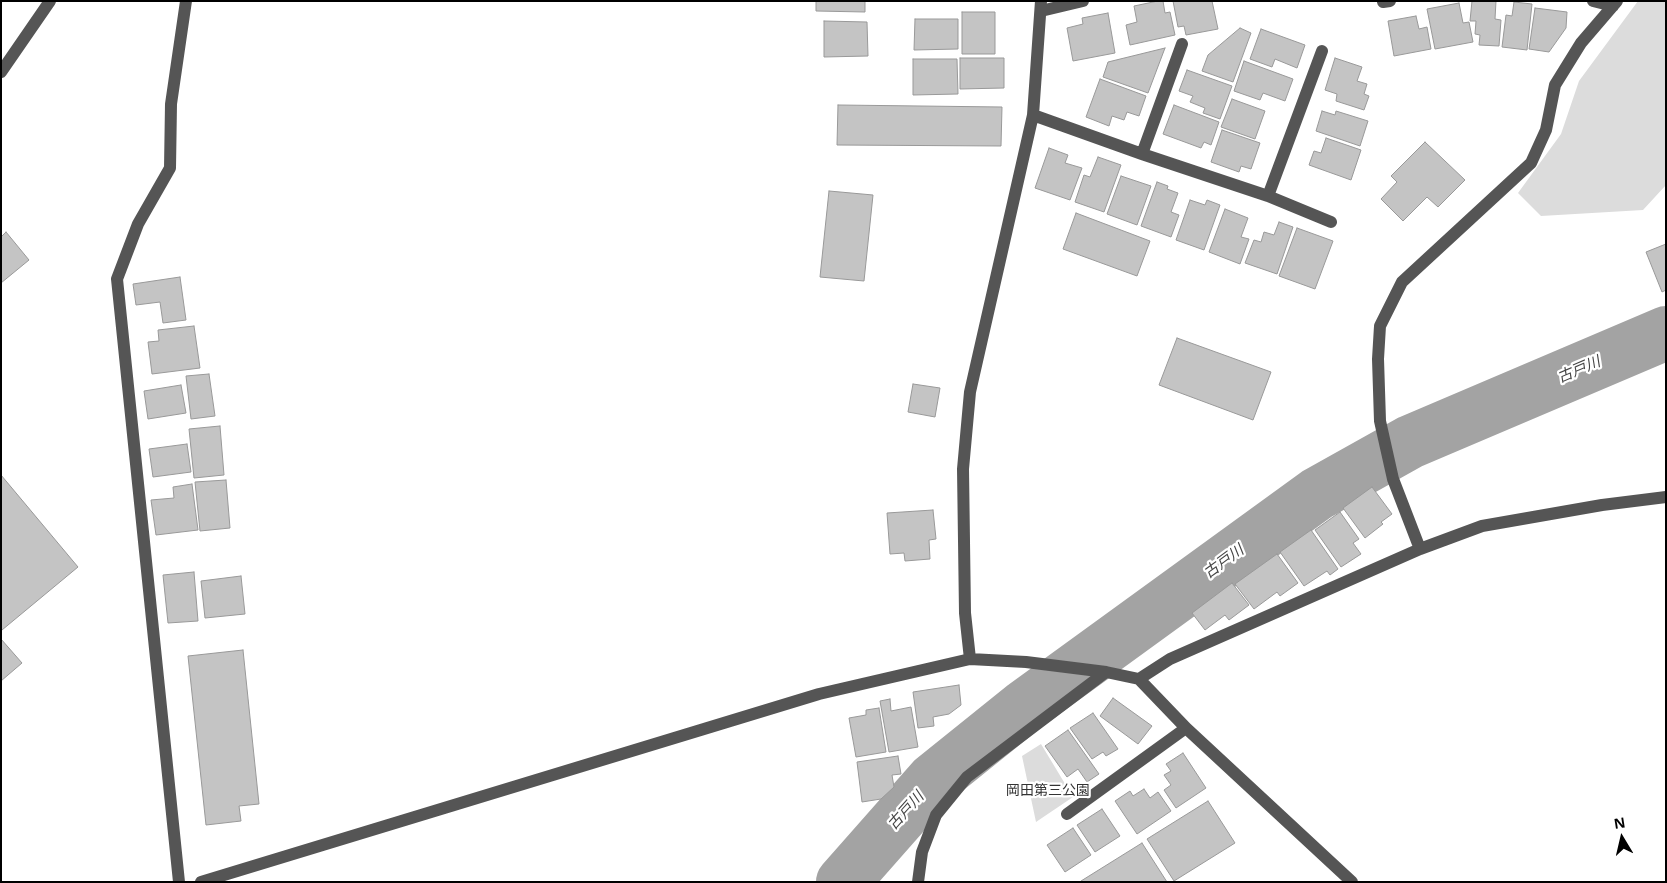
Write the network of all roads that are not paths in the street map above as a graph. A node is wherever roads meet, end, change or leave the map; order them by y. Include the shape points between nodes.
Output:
1 (50, 1) edge
2 (186, 1) edge
3 (1082, 1) edge
4 (1593, 1) edge
5 (1615, 4) edge
6 (1041, 6) edge
7 (1182, 44) dead end
8 (1322, 51) dead end
9 (1, 72) edge
10 (1033, 115) junction
11 (1142, 154) junction
12 (1268, 196) junction
13 (1331, 222) dead end
14 (1666, 497) edge
15 (1420, 549) junction
16 (970, 659) junction
17 (1106, 672) junction
18 (1139, 679) junction
19 (1186, 728) junction
20 (1067, 814) dead end
21 (179, 882) edge
22 (201, 882) edge
23 (918, 882) edge
24 (1352, 882) edge

1 - 9 street
2 - 21 street via 171,104 170,168 138,224 117,279
3 - 6 street
4 - 5 street
5 - 15 street via 1581,44 1556,86 1546,130 1531,163 1402,282 1380,326 1380,421 1393,479
6 - 10 street
7 - 11 street
8 - 12 street
10 - 11 street
10 - 16 street via 970,392 964,469 965,612
11 - 12 street
12 - 13 street
14 - 15 street via 1482,526
15 - 18 street via 1170,659
16 - 17 street
16 - 22 street via 819,694
17 - 18 street
17 - 23 street via 967,777 936,815 922,852
18 - 19 street
19 - 20 street
19 - 24 street

